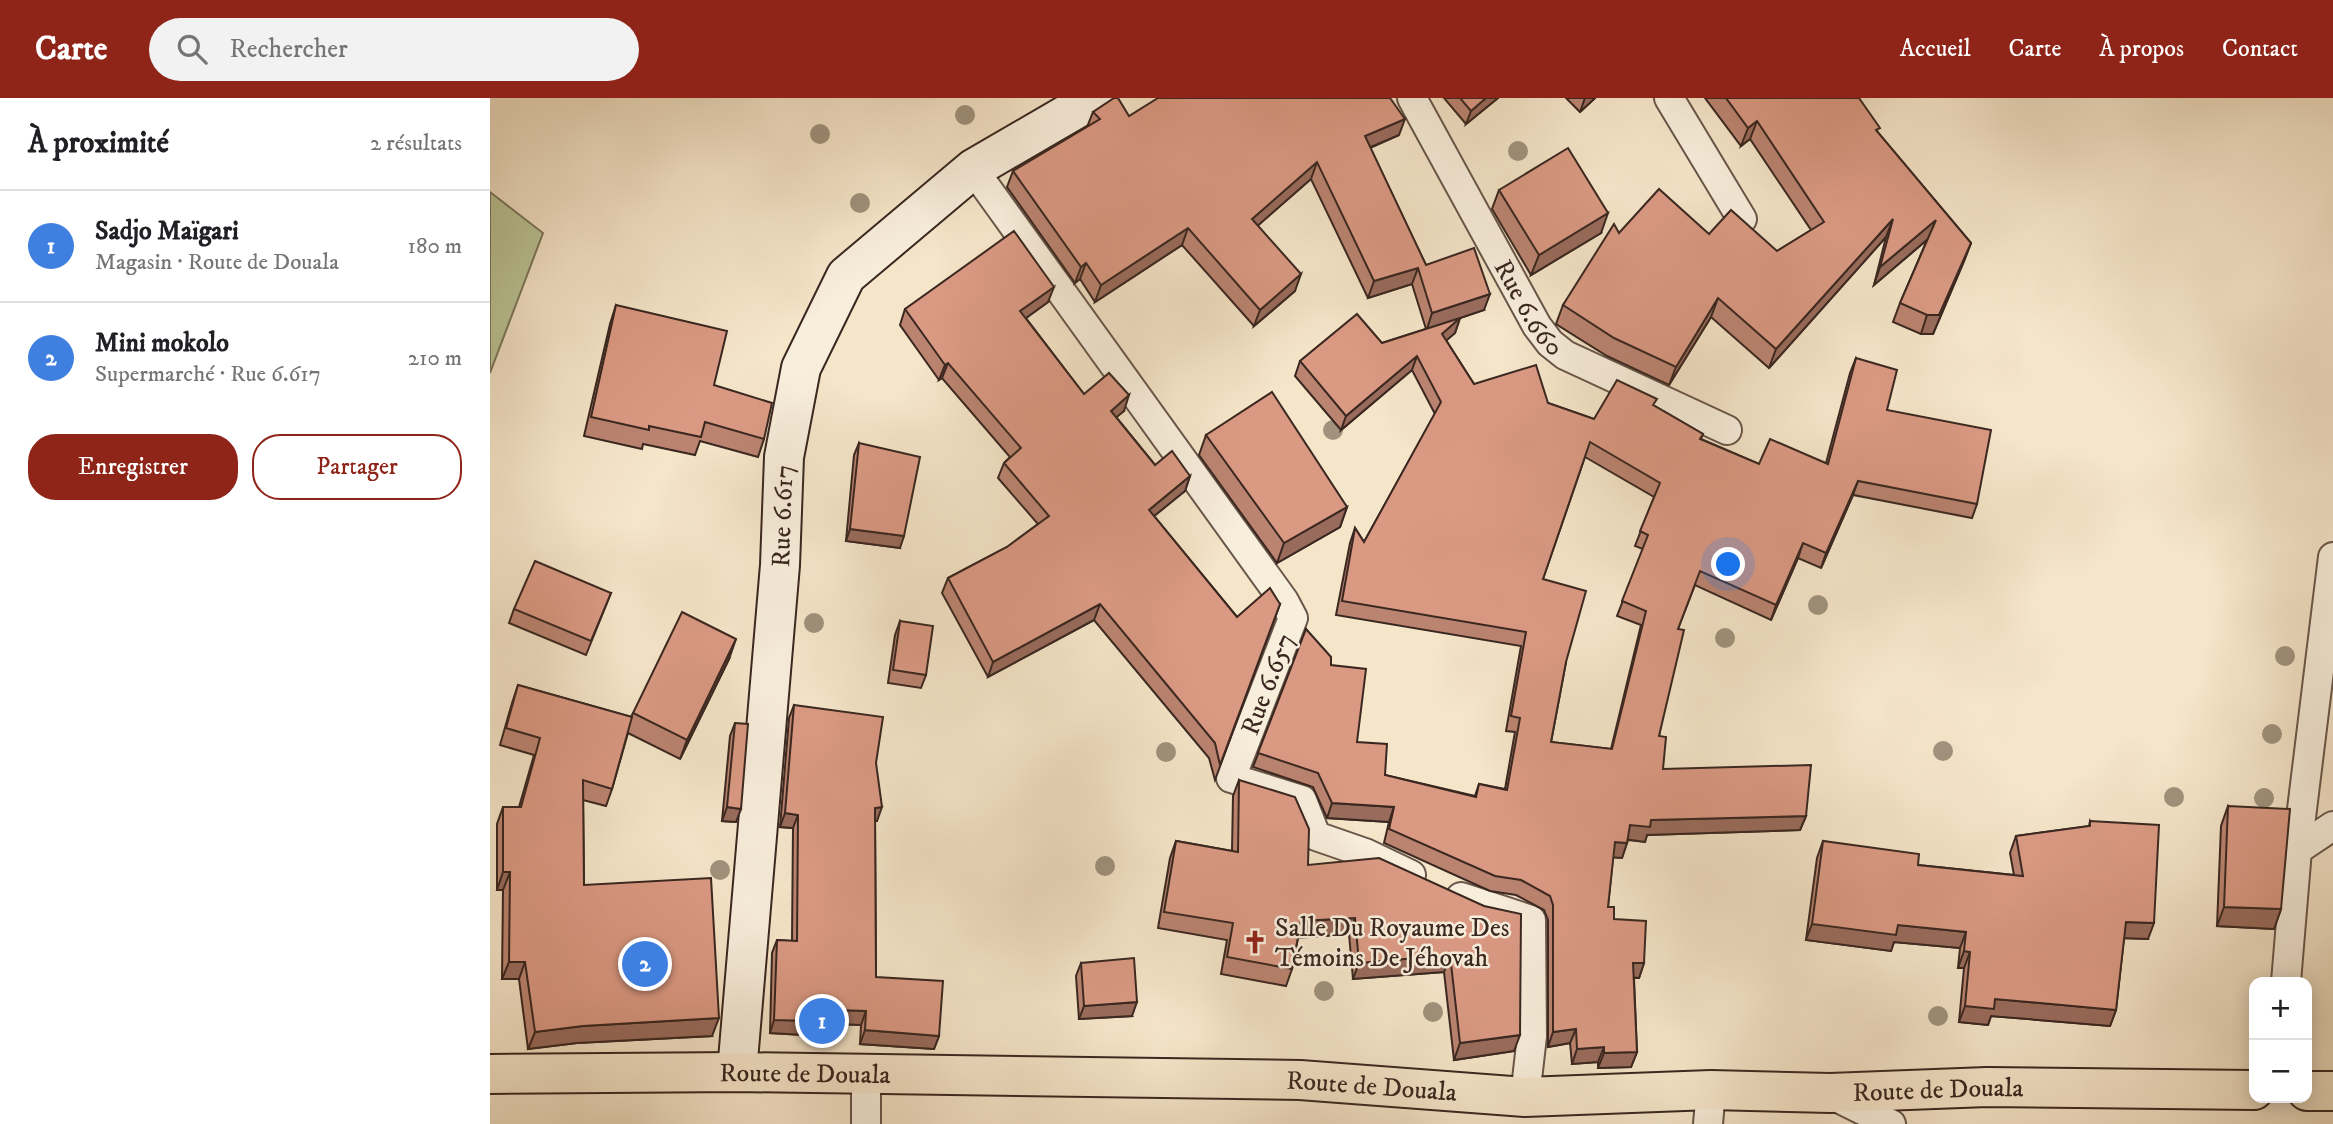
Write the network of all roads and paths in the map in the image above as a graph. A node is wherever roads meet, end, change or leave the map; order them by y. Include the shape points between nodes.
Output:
1 (1412, 98) edge
2 (1669, 98) edge
3 (1071, 104) edge
4 (973, 169) junction
5 (1742, 219) edge
6 (1727, 430) dead end
7 (2333, 557) edge
8 (2333, 826) edge
9 (2297, 850) junction
10 (2286, 977) edge
11 (737, 1072) junction
12 (490, 1074) edge
13 (866, 1074) junction
14 (2249, 1090) edge
15 (2312, 1091) edge
16 (2333, 1091) edge
17 (1830, 1093) junction
18 (1525, 1097) junction
19 (1710, 1107) edge
20 (866, 1124) edge
21 (1891, 1124) edge

1 - 6 street, Rue 6.660 via 1549,343 1565,355
2 - 5 street
3 - 4 street, Rue 6.617
4 - 11 street, Rue 6.617 via 846,276 801,368 784,457 780,565
4 - 18 street, Rue 6.657 via 1293,618 1231,778 1302,800 1316,836 1485,907 1531,919 1532,1036
7 - 9 street
8 - 9 street
9 - 10 street
11 - 12 highway, Route de Douala
11 - 13 highway, Route de Douala
13 - 18 highway, Route de Douala via 1300,1080
13 - 20 street
14 - 17 highway, Route de Douala via 1987,1087
15 - 16 highway
17 - 19 highway, Route de Douala
17 - 21 street
18 - 19 highway, Route de Douala

